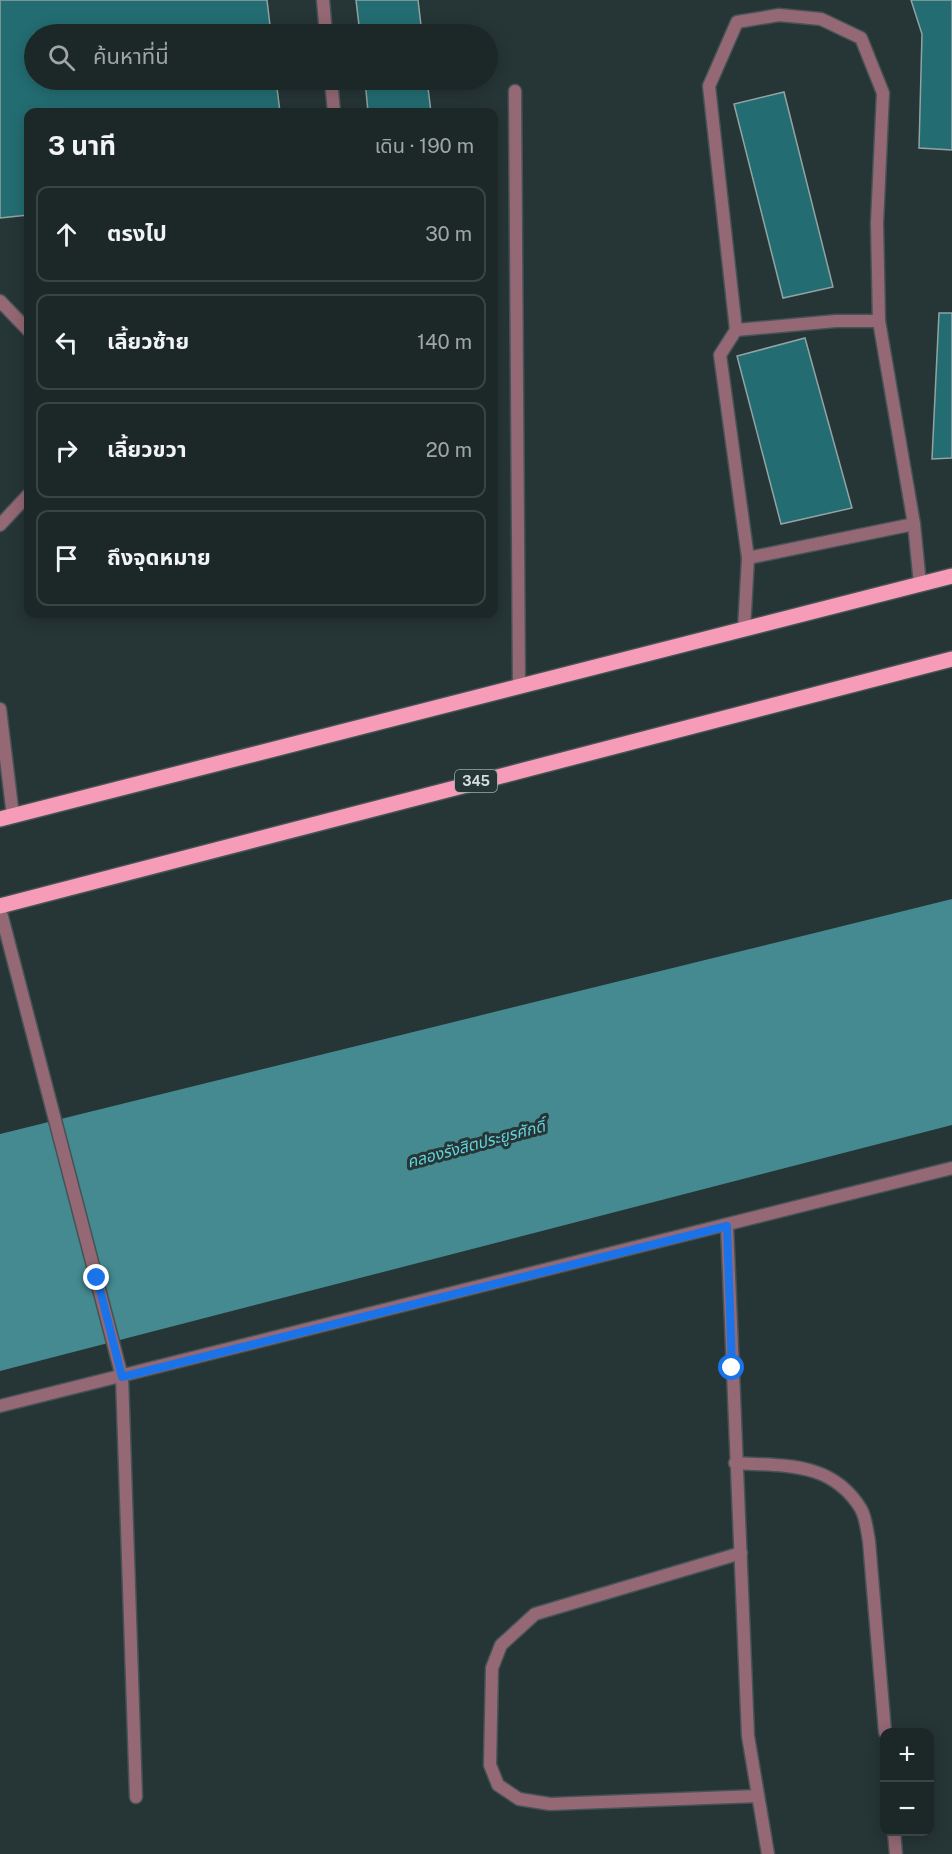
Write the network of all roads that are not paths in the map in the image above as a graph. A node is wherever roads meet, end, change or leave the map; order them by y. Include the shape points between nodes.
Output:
1 (323, 0) edge
2 (325, 24) edge
3 (332, 90) edge
4 (515, 91) dead end
5 (334, 108) edge
6 (0, 301) edge
7 (879, 321) junction
8 (24, 326) edge
9 (736, 330) junction
10 (24, 499) edge
11 (914, 524) junction
12 (0, 525) edge
13 (748, 558) junction
14 (952, 576) edge
15 (920, 584) junction
16 (744, 630) junction
17 (952, 659) edge
18 (519, 686) junction
19 (0, 709) edge
20 (7, 818) edge
21 (0, 908) edge
22 (952, 1168) edge
23 (727, 1226) junction
24 (122, 1377) junction
25 (0, 1406) edge
26 (735, 1463) junction
27 (741, 1553) junction
28 (885, 1728) edge
29 (758, 1796) junction
30 (136, 1797) dead end
31 (894, 1836) edge
32 (768, 1854) edge
33 (896, 1854) edge

1 - 2 street
3 - 5 street
4 - 18 street
6 - 8 street
7 - 9 street
7 - 9 street via 877,224 883,93 861,38 821,19 779,15 737,22 709,86
7 - 11 street
9 - 13 street via 720,355
10 - 12 street
11 - 13 street
11 - 15 street
13 - 16 street
14 - 15 main road
15 - 16 main road
16 - 18 main road
17 - 21 main road, 345
18 - 20 main road
19 - 20 street
21 - 24 street
22 - 23 street
23 - 24 street
23 - 26 street
24 - 25 street
24 - 30 street
26 - 27 street
26 - 28 street via 806,1467 828,1477 862,1510 869,1541
27 - 29 street via 748,1736
27 - 29 street via 535,1614 501,1645 492,1668 490,1765 498,1785 519,1799 550,1804
29 - 32 street
31 - 33 street

